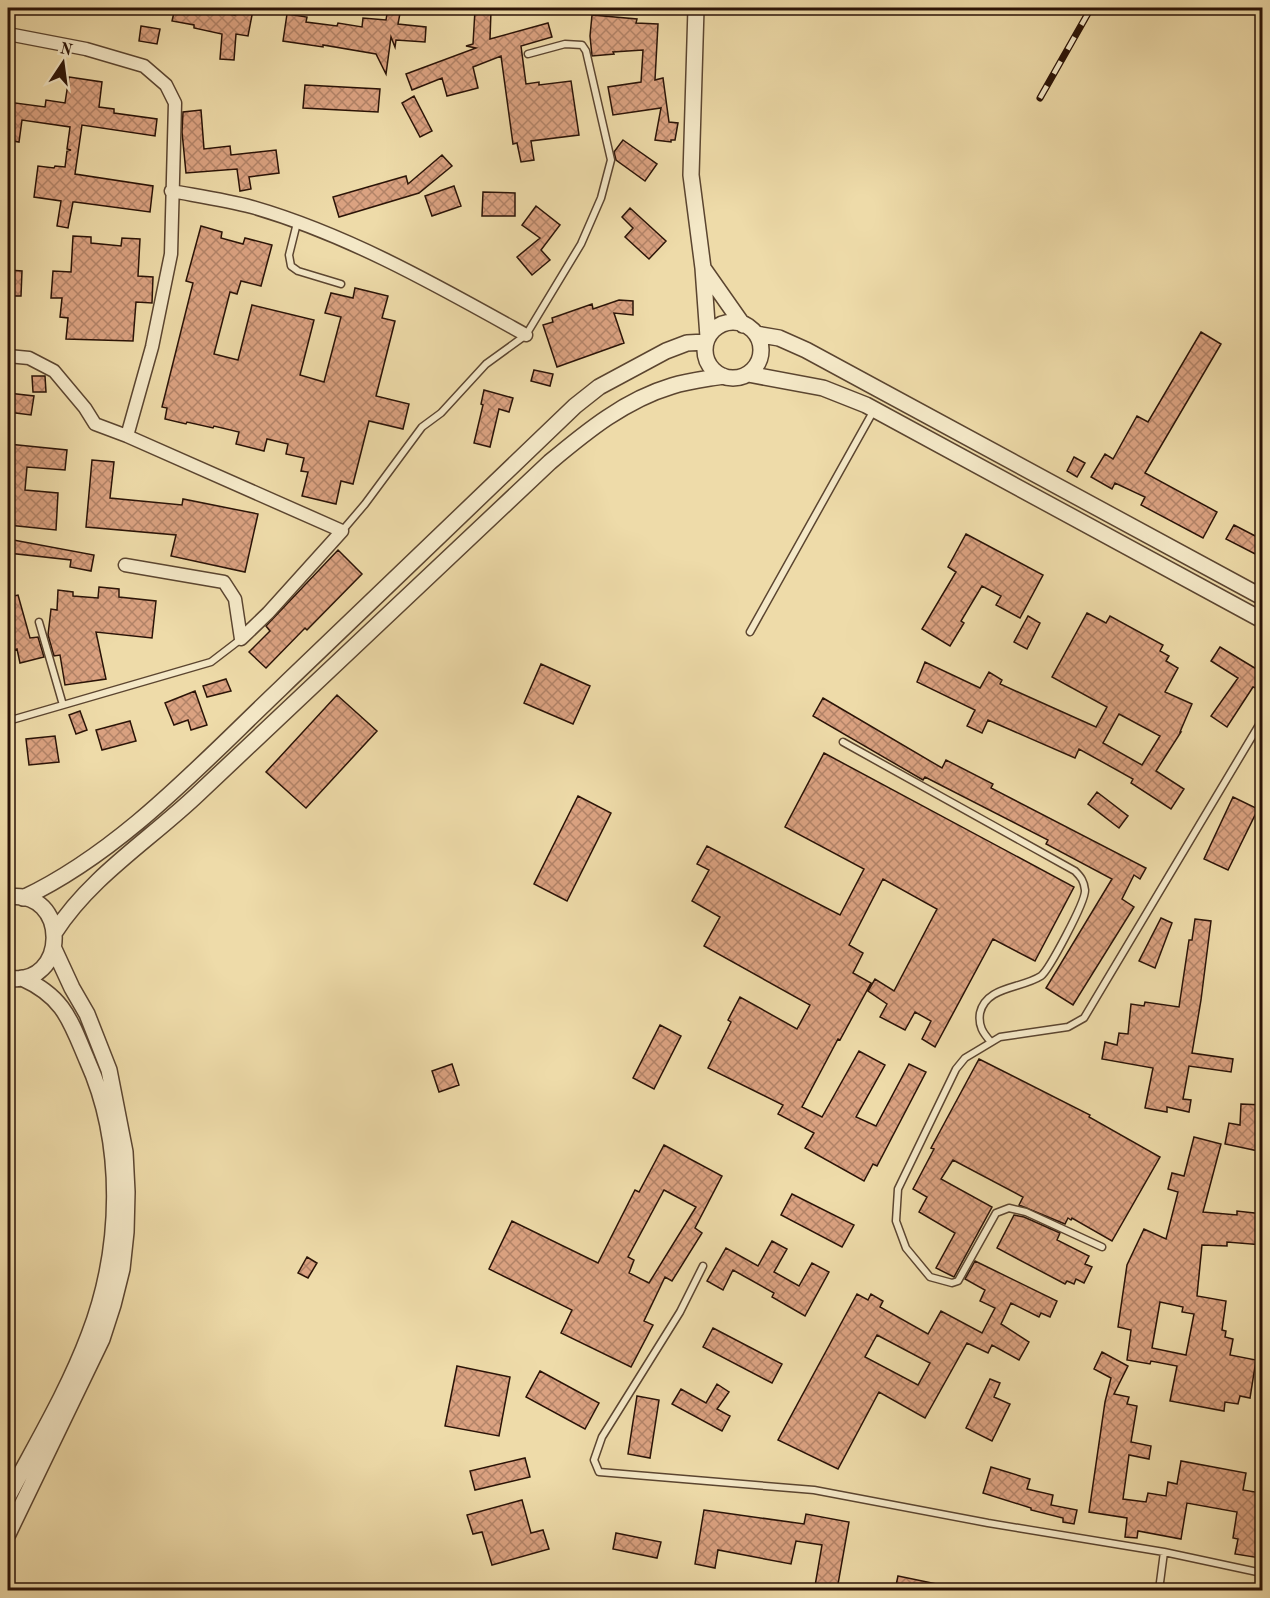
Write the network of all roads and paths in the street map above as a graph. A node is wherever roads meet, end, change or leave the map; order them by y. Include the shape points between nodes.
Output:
1 (696, 8) edge
2 (8, 34) edge
3 (528, 54) dead end
4 (171, 191) junction
5 (297, 223) junction
6 (703, 268) junction
7 (341, 284) dead end
8 (749, 329) junction
9 (526, 334) junction
10 (707, 340) junction
11 (8, 356) edge
12 (748, 374) junction
13 (723, 376) junction
14 (874, 409) junction
15 (127, 436) junction
16 (342, 531) junction
17 (125, 565) dead end
18 (1263, 597) edge
19 (1263, 620) edge
20 (39, 622) dead end
21 (750, 632) dead end
22 (241, 639) junction
23 (63, 705) junction
24 (1263, 720) edge
25 (8, 721) edge
26 (843, 742) dead end
27 (8, 897) edge
28 (23, 898) junction
29 (55, 932) junction
30 (54, 949) junction
31 (13, 979) edge
32 (991, 1042) junction
33 (1102, 1247) dead end
34 (704, 1266) dead end
35 (8, 1497) edge
36 (8, 1534) edge
37 (1164, 1552) junction
38 (1263, 1573) edge
39 (1159, 1590) edge

1 - 6 street via 691,175
2 - 4 street via 144,66 166,85 175,103
3 - 9 lane via 565,44 582,45 611,160 601,198 581,244
4 - 5 street via 251,207
4 - 15 street via 171,254 152,347
5 - 7 lane via 291,266
5 - 9 street via 426,279
6 - 8 street
6 - 10 street
8 - 10 street via 733,322 723,324
8 - 12 street via 761,350
8 - 18 street via 806,350
9 - 16 lane via 486,364 441,413 422,427
10 - 13 street via 708,363
10 - 28 street via 666,351 599,387 575,406 163,800 84,864
11 - 15 street via 29,358 54,370 95,424
12 - 13 street
12 - 14 street via 823,388
13 - 29 street via 671,386 594,425 102,878 68,912
14 - 19 street
14 - 21 lane
15 - 16 street
16 - 22 street
17 - 22 street via 224,582 236,599
20 - 23 lane
22 - 23 lane via 210,662
23 - 25 lane
24 - 32 lane via 1084,1018 1068,1027 1000,1037
26 - 32 lane via 1083,879 1082,906 1043,975 992,995 983,1005 981,1031
27 - 28 street
28 - 29 street via 48,914
29 - 30 street
30 - 31 street via 42,968
30 - 36 street via 87,1014 109,1070 126,1152 126,1232 120,1278 102,1339
31 - 35 street via 35,984 53,997 68,1018 105,1113 114,1192 108,1267 89,1335
32 - 33 lane via 965,1058 956,1069 898,1189 896,1221 906,1248 930,1277 958,1281 996,1213 1009,1208
34 - 37 lane via 602,1437 594,1460 599,1472 814,1490
37 - 38 lane
37 - 39 lane

